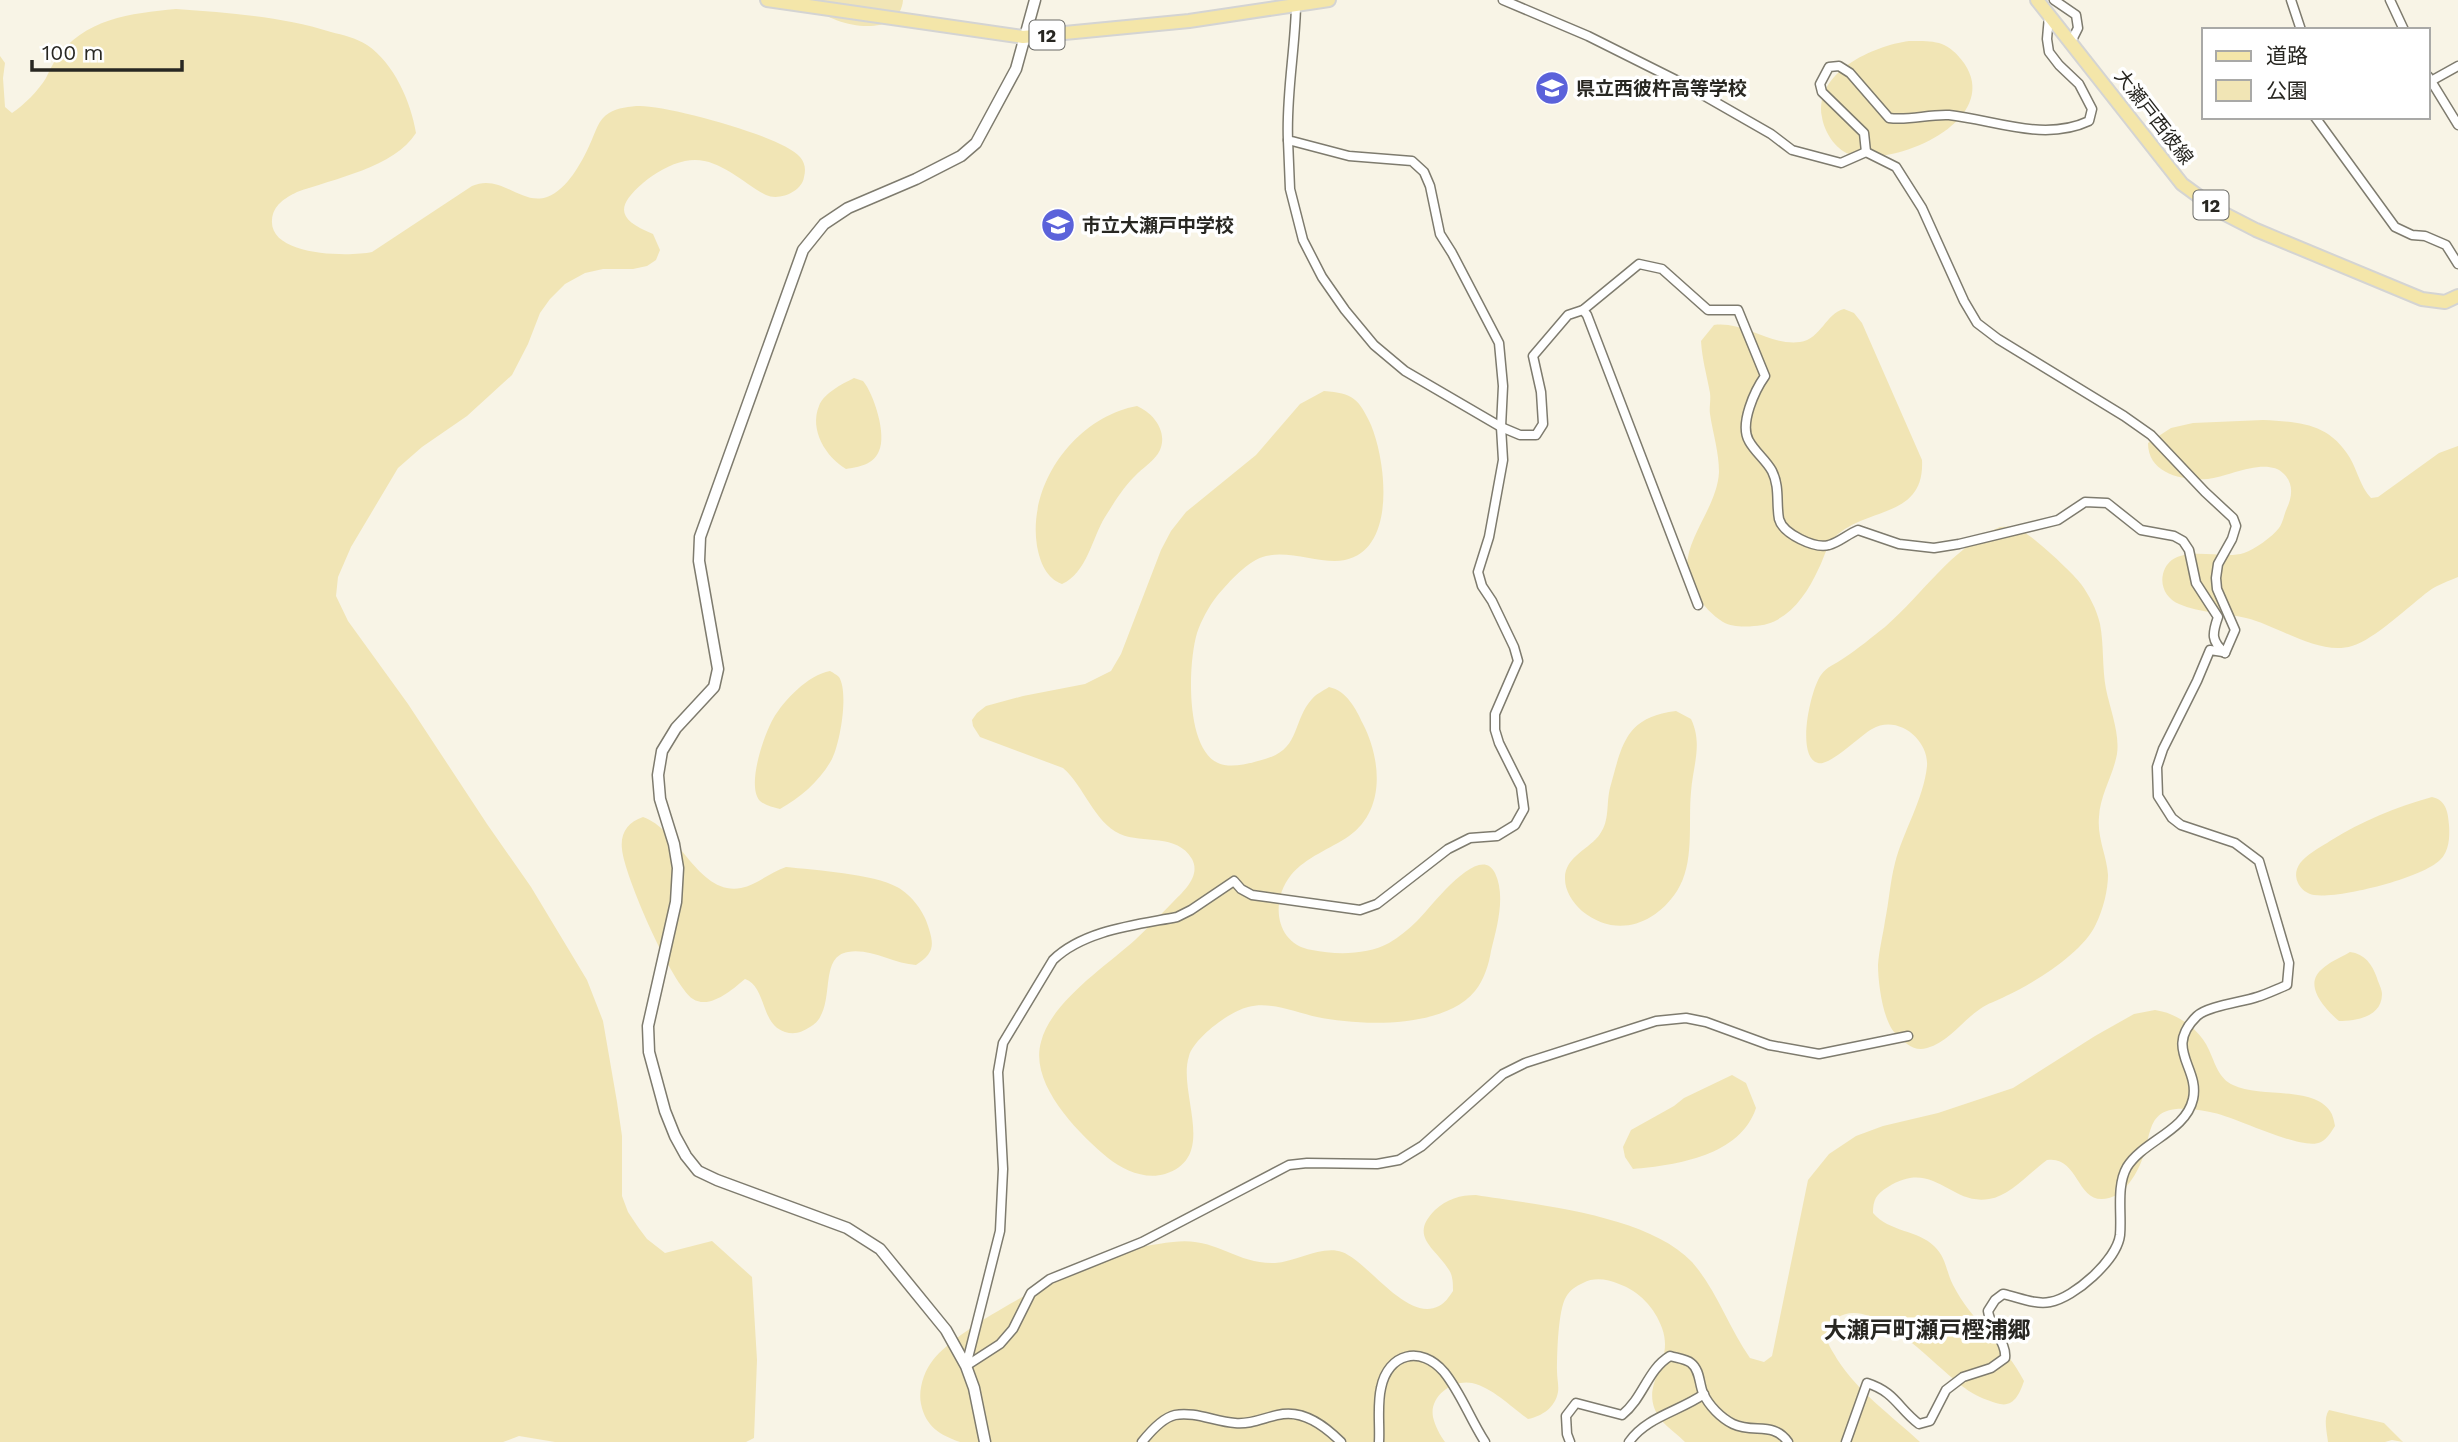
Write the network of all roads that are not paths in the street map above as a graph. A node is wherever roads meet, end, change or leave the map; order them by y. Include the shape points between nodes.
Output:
1 (766, 0) edge
2 (1035, 0) edge
3 (1329, 0) edge
4 (1503, 0) edge
5 (2037, 0) edge
6 (2054, 0) edge
7 (2291, 0) edge
8 (2390, 0) edge
9 (1296, 6) junction
10 (2049, 15) junction
11 (2300, 28) edge
12 (2403, 28) edge
13 (1023, 37) junction
14 (2071, 43) junction
15 (2458, 66) edge
16 (2430, 79) edge
17 (2317, 120) edge
18 (2458, 125) edge
19 (1288, 140) junction
20 (1866, 152) junction
21 (2458, 264) edge
22 (2458, 296) edge
23 (1583, 310) junction
24 (1501, 427) junction
25 (1698, 604) dead end
26 (2225, 653) junction
27 (1908, 1036) dead end
28 (966, 1366) junction
29 (1704, 1394) junction
30 (985, 1442) edge
31 (1142, 1442) edge
32 (1340, 1442) edge
33 (1379, 1442) edge
34 (1485, 1442) edge
35 (1570, 1442) edge
36 (1629, 1442) edge
37 (1788, 1442) edge
38 (1846, 1442) edge

1 - 13 main road, 12
2 - 13 street
3 - 9 main road, 12
4 - 20 street via 1682,83 1792,150 1841,163
5 - 10 main road, 大瀬戸西彼線 / 12
6 - 14 street via 2076,15 2078,29
7 - 11 street
8 - 12 street
9 - 13 main road, 12
9 - 19 street
10 - 14 main road, 大瀬戸西彼線 / 12
10 - 20 street via 2049,52 2079,84 2092,109 2089,121 2075,127 2026,130 1947,115 1889,118 1850,73 1839,66 1829,67 1820,84 1822,92 1864,133
13 - 28 street via 1016,69 976,144 916,179 848,208 824,224 803,250 700,537 699,561 718,669 714,687 676,728 662,751 658,775 678,868 676,902 648,1026 649,1052 675,1136 698,1171 847,1228 880,1249 946,1330
14 - 22 main road, 大瀬戸西彼線 / 12 via 2182,184 2219,211 2281,242 2422,299 2445,302
15 - 16 street
16 - 18 street
17 - 21 street via 2395,227 2446,245
19 - 24 street via 1290,190 1303,240 1345,310 1374,345 1405,371
19 - 24 street via 1349,156 1412,161 1424,173 1440,234 1499,343
20 - 26 street via 1896,167 1922,208 1978,323 2151,435 2233,518 2236,526 2216,578 2235,630
23 - 24 street via 1568,315 1532,356 1543,424 1535,435
23 - 25 street
23 - 26 street via 1639,264 1662,269 1708,310 1738,310 1765,376 1754,390 1746,438 1772,471 1779,522 1805,542 1828,546 1858,530 1899,544 1934,548 2058,520 2085,502 2107,503 2141,530 2183,541 2196,583 2218,617 2215,644
24 - 28 street via 1503,460 1478,572 1518,662 1495,714 1499,743 1521,787 1524,809 1515,825 1497,836 1470,838 1448,849 1377,904 1360,910 1252,895 1234,881 1177,917 1084,939 1053,960 1003,1043 998,1072 1003,1169 1000,1231
26 - 38 street via 2210,650 2163,749 2157,767 2158,796 2181,825 2235,843 2259,861 2289,962 2287,985 2199,1013 2187,1028 2180,1045 2193,1098 2179,1122 2140,1153 2122,1177 2119,1239 2108,1261 2048,1303 2003,1294 1996,1300 1988,1311 1989,1320 2006,1350 2005,1358 1946,1390 1930,1421 1919,1424 1892,1395 1867,1383
27 - 28 street via 1819,1054 1769,1045 1686,1018 1656,1021 1525,1063 1503,1074 1422,1146 1399,1160 1289,1165 1142,1242 1050,1279 1031,1293 1000,1344
28 - 30 street
29 - 35 street via 1690,1362 1670,1356 1659,1363 1635,1405 1622,1415 1576,1403 1566,1416
29 - 36 street via 1655,1419
29 - 37 street via 1716,1412 1732,1423 1782,1433
31 - 32 street via 1173,1415 1184,1414 1234,1423 1296,1414 1317,1422
33 - 34 street via 1381,1388 1387,1371 1406,1356 1418,1354 1444,1373

